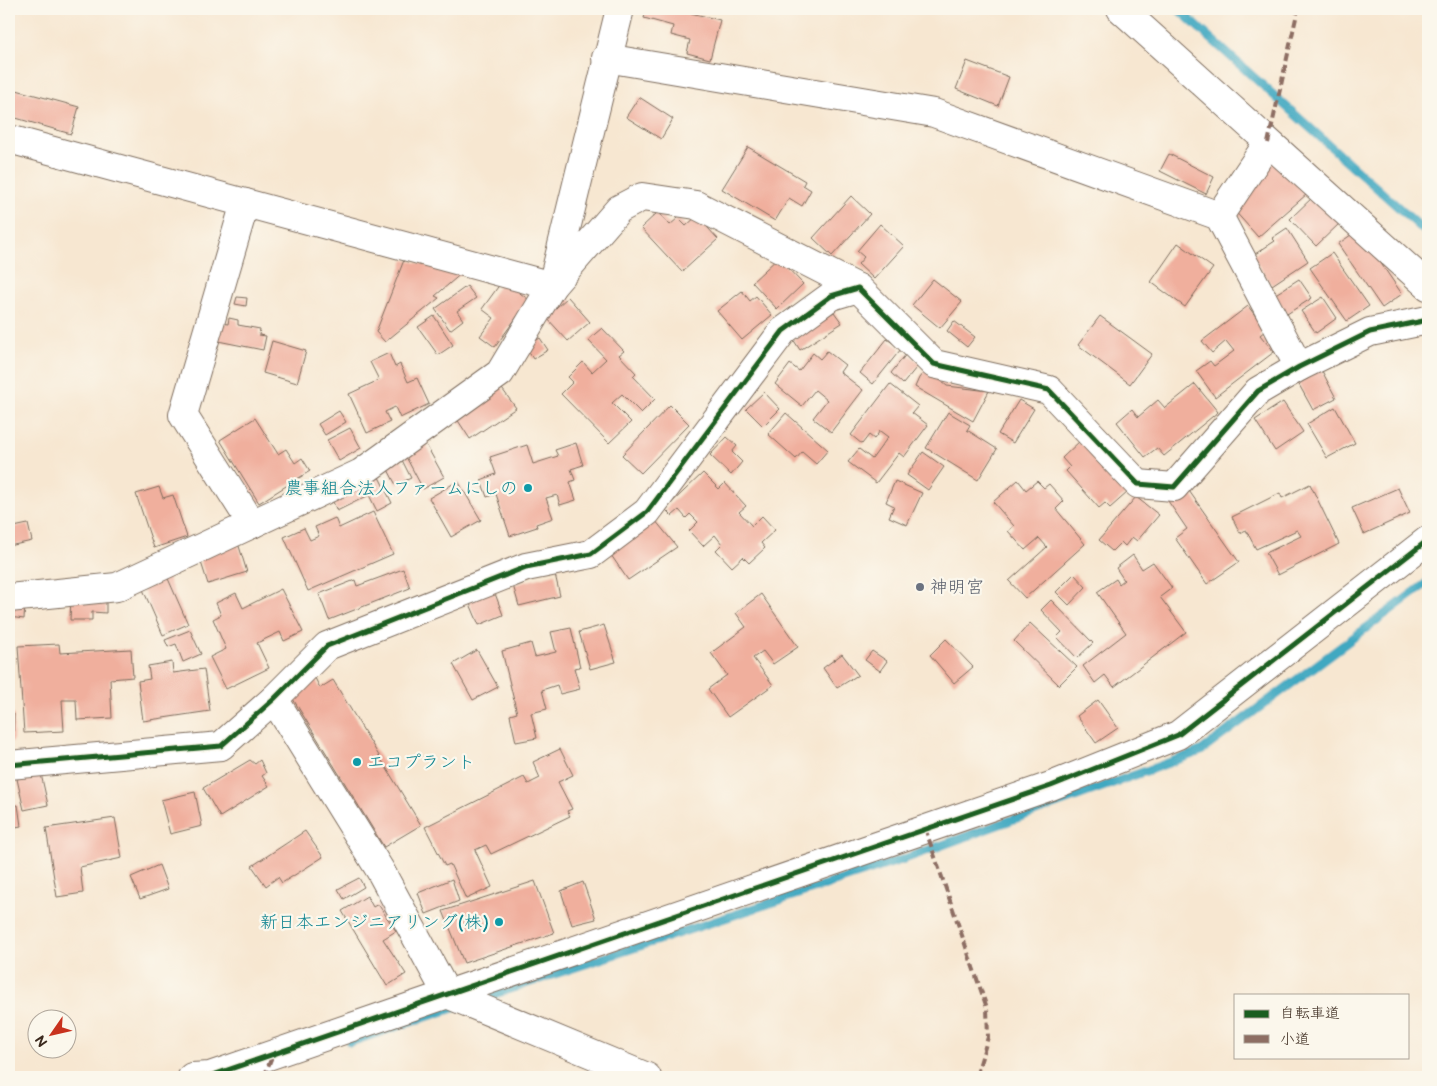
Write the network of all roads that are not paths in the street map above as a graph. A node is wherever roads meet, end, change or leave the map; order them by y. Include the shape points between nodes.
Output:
1 (620, 9) edge
2 (1120, 9) edge
3 (606, 58) junction
4 (9, 139) edge
5 (1268, 143) junction
6 (245, 203) junction
7 (1219, 216) junction
8 (552, 286) junction
9 (1428, 286) edge
10 (858, 288) junction
11 (1428, 320) edge
12 (1299, 367) junction
13 (252, 524) junction
14 (1428, 540) edge
15 (9, 598) edge
16 (274, 699) junction
17 (9, 765) edge
18 (447, 994) junction
19 (192, 1077) edge
20 (647, 1077) edge

1 - 3 street
2 - 5 street
3 - 7 street via 934,113
3 - 8 street
4 - 6 street
5 - 7 street
5 - 9 street
6 - 8 street
6 - 13 street via 183,415
7 - 12 street
8 - 10 street via 619,209 642,197 696,205
8 - 13 street via 500,373 361,472
10 - 12 street via 934,364 1049,390 1138,484 1174,488 1258,391
10 - 16 street via 831,296 783,331 646,512 591,554 526,567 327,646
11 - 12 street via 1370,332
13 - 15 street via 117,587
14 - 18 street via 1178,734 1051,786
16 - 17 street via 221,746
16 - 18 street via 380,870
18 - 19 street via 210,1076
18 - 20 street

